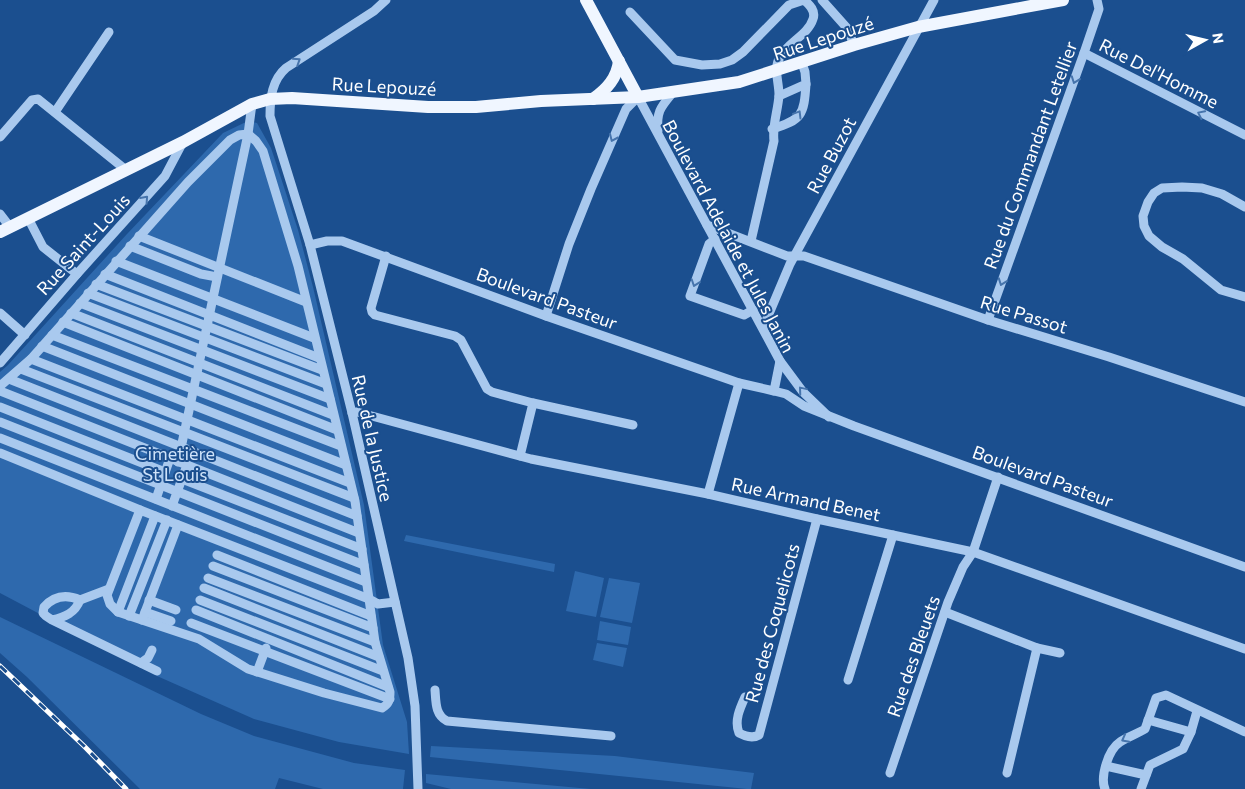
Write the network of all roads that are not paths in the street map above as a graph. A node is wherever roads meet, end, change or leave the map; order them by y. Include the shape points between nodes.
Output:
1 (386, 0) edge
2 (586, 0) edge
3 (822, 0) edge
4 (934, 0) edge
5 (1062, 0) edge
6 (1098, 0) edge
7 (630, 12) dead end
8 (918, 27) junction
9 (110, 32) dead end
10 (854, 45) junction
11 (1084, 53) junction
12 (619, 61) junction
13 (802, 63) junction
14 (776, 71) junction
15 (806, 84) junction
16 (674, 91) junction
17 (779, 96) junction
18 (638, 97) junction
19 (270, 99) junction
20 (593, 99) junction
21 (252, 104) junction
22 (54, 112) junction
23 (772, 129) junction
24 (248, 134) junction
25 (658, 134) junction
26 (1245, 135) edge
27 (0, 137) edge
28 (184, 142) junction
29 (126, 170) junction
30 (1245, 207) edge
31 (0, 214) edge
32 (28, 218) junction
33 (707, 225) junction
34 (5, 229) edge
35 (139, 236) junction
36 (715, 239) junction
37 (751, 241) junction
38 (310, 245) junction
39 (130, 246) junction
40 (386, 256) junction
41 (794, 257) junction
42 (116, 261) junction
43 (220, 267) junction
44 (77, 274) junction
45 (105, 274) junction
46 (217, 277) junction
47 (96, 284) junction
48 (88, 293) junction
49 (1245, 297) edge
50 (213, 299) junction
51 (306, 302) junction
52 (80, 303) junction
53 (753, 310) junction
54 (0, 313) edge
55 (71, 313) junction
56 (209, 316) junction
57 (546, 316) junction
58 (988, 320) junction
59 (63, 322) junction
60 (207, 328) junction
61 (763, 328) junction
62 (25, 335) junction
63 (52, 335) junction
64 (204, 338) junction
65 (314, 338) junction
66 (42, 346) junction
67 (202, 350) junction
68 (320, 358) junction
69 (31, 359) junction
70 (780, 360) junction
71 (0, 363) edge
72 (199, 363) junction
73 (21, 369) junction
74 (322, 370) junction
75 (197, 375) junction
76 (9, 379) junction
77 (739, 383) junction
78 (326, 384) junction
79 (0, 386) edge
80 (194, 389) junction
81 (774, 391) junction
82 (0, 392) edge
83 (330, 399) junction
84 (1245, 402) edge
85 (533, 403) junction
86 (190, 404) junction
87 (0, 407) edge
88 (352, 413) junction
89 (334, 415) junction
90 (829, 417) junction
91 (187, 420) junction
92 (0, 422) edge
93 (633, 425) dead end
94 (337, 430) junction
95 (184, 432) junction
96 (0, 438) edge
97 (341, 446) junction
98 (181, 447) junction
99 (0, 453) edge
100 (520, 456) junction
101 (174, 460) junction
102 (187, 465) junction
103 (346, 465) junction
104 (165, 472) junction
105 (998, 478) junction
106 (182, 479) junction
107 (350, 483) junction
108 (161, 485) junction
109 (177, 491) junction
110 (708, 494) junction
111 (354, 498) junction
112 (156, 499) junction
113 (172, 506) junction
114 (140, 510) junction
115 (155, 516) junction
116 (357, 516) junction
117 (817, 519) junction
118 (167, 520) junction
119 (178, 525) junction
120 (359, 533) junction
121 (893, 535) junction
122 (222, 542) junction
123 (362, 550) junction
124 (974, 552) junction
125 (217, 555) junction
126 (364, 564) junction
127 (213, 566) junction
128 (1245, 567) edge
129 (296, 571) junction
130 (208, 578) junction
131 (366, 582) junction
132 (291, 584) junction
133 (204, 588) junction
134 (109, 589) junction
135 (287, 595) junction
136 (369, 599) junction
137 (80, 600) junction
138 (149, 600) junction
139 (200, 600) junction
140 (395, 602) junction
141 (283, 606) junction
142 (176, 610) dead end
143 (196, 610) junction
144 (118, 612) junction
145 (945, 612) junction
146 (129, 616) junction
147 (143, 616) junction
148 (371, 616) junction
149 (278, 617) junction
150 (52, 620) junction
151 (172, 621) dead end
152 (191, 622) junction
153 (274, 628) junction
154 (373, 628) junction
155 (186, 635) junction
156 (270, 640) junction
157 (375, 642) junction
158 (1037, 648) junction
159 (1245, 649) edge
160 (152, 650) dead end
161 (265, 652) junction
162 (1060, 653) dead end
163 (379, 657) junction
164 (141, 663) junction
165 (157, 671) dead end
166 (383, 671) junction
167 (257, 672) junction
168 (848, 680) dead end
169 (388, 687) junction
170 (435, 690) dead end
171 (746, 697) dead end
172 (390, 699) junction
173 (1197, 710) junction
174 (1148, 720) junction
175 (1191, 732) junction
176 (1245, 732) edge
177 (611, 736) dead end
178 (1106, 766) junction
179 (890, 773) dead end
180 (1007, 773) dead end
181 (1146, 774) junction
182 (418, 789) edge
183 (1105, 789) edge
184 (1141, 789) edge

19 -> 1 street via 278,75 286,68
2 - 12 main road via 601,21
3 - 10 street via 847,28
4 - 8 street, Rue Buzot
5 - 8 main road, Rue Lepouzé
6 - 11 street, Rue du Commandant Letellier via 1099,9
7 - 14 street via 675,60 702,65 720,64 743,52 789,5 804,0 812,7 814,17 810,26 778,58
8 - 10 main road, Rue Lepouzé
8 - 41 street, Rue Buzot
9 - 22 street
10 - 13 main road, Rue Lepouzé
26 -> 11 street, Rue Del'Homme
11 -> 58 street, Rue du Commandant Letellier
12 - 18 main road
12 - 20 main road via 618,72 612,81
13 - 14 main road, Rue Lepouzé
13 - 15 street
14 - 16 main road, Rue Lepouzé via 739,82
14 - 17 street
15 - 17 street
23 -> 15 street via 793,122 802,111
16 - 18 main road, Rue Lepouzé
16 - 25 street via 657,117
17 - 23 street
18 - 20 main road, Rue Lepouzé
18 - 25 street, Boulevard Adelaide et Jules Janin
18 -> 57 street via 626,109 578,219
19 - 20 main road, Rue Lepouzé via 428,108
19 - 21 main road, Rue Lepouzé
19 - 38 street, Rue de la Justice via 273,128
21 - 24 street
21 - 28 main road, Rue Lepouzé
22 - 27 street via 36,98
22 - 29 street
23 - 37 street via 774,141
24 - 35 street via 230,140
24 - 43 street
24 - 51 street via 263,151
25 - 33 street, Boulevard Adelaide et Jules Janin
28 - 29 main road, Rue Lepouzé
44 -> 28 street, Rue Saint-Louis via 165,176
29 - 32 main road, Rue Lepouzé
30 - 49 street via 1222,194 1202,188 1162,188 1154,193 1143,216 1149,236 1162,247 1183,259 1221,290
31 - 34 street
32 - 34 main road, Rue Lepouzé
32 - 44 street via 43,247
33 - 36 street, Boulevard Adelaide et Jules Janin
33 - 37 street, Rue Passot
35 - 39 street
35 - 43 street
36 - 53 street, Boulevard Adelaide et Jules Janin
36 -> 53 street via 709,244 690,296 744,316
37 - 41 street, Rue Passot
38 - 40 street, Boulevard Pasteur via 342,241
38 - 88 street, Rue de la Justice
39 - 42 street
39 - 46 street via 201,274
40 - 57 street, Boulevard Pasteur
40 - 85 street via 372,312 455,336 461,340 487,389
41 - 58 street, Rue Passot via 804,256
41 - 61 street, Rue Buzot
42 - 45 street
42 - 50 street
43 - 46 street
43 - 51 street
44 - 62 street, Rue Saint-Louis
45 - 47 street
45 - 56 street
46 - 50 street
47 - 48 street
47 - 60 street
48 - 52 street
48 - 64 street
50 - 56 street
50 - 65 street
51 - 65 street
52 - 55 street
52 - 67 street
53 - 61 street, Boulevard Adelaide et Jules Janin
54 - 62 street
55 - 59 street
55 - 72 street
56 - 60 street
56 - 68 street
57 - 77 street, Boulevard Pasteur
58 - 84 street, Rue Passot
59 - 63 street
59 - 75 street
60 - 64 street
60 - 74 street
61 - 70 street, Boulevard Adelaide et Jules Janin
62 - 71 street, Rue Saint-Louis
63 - 66 street
63 - 80 street
64 - 67 street
64 - 78 street
65 - 68 street
66 - 69 street
66 - 86 street
67 - 72 street
67 - 83 street
68 - 74 street
69 - 73 street
69 - 91 street
70 - 81 street, Boulevard Adelaide et Jules Janin
90 -> 70 street via 803,392
72 - 75 street
72 - 89 street
73 - 76 street
73 - 95 street
74 - 78 street
75 - 80 street
75 - 94 street
76 - 79 street
76 - 98 street
77 - 81 street, Boulevard Pasteur
77 - 110 street
78 - 83 street
80 - 86 street
80 - 97 street
81 - 90 street
82 - 101 street
83 - 89 street
85 - 93 street
85 - 100 street
86 - 91 street
86 - 103 street
87 - 104 street
88 - 100 street, Rue Armand Benet
88 - 140 street, Rue de la Justice
89 - 94 street
90 - 105 street, Boulevard Pasteur
91 - 95 street
91 - 107 street
92 - 108 street
94 - 97 street
95 - 98 street
95 - 111 street
96 - 112 street
97 - 103 street
98 - 101 street
98 - 116 street
99 - 114 street
100 - 110 street, Rue Armand Benet
101 - 102 street
101 - 104 street
102 - 106 street
102 - 120 street
103 - 107 street
104 - 108 street
105 - 124 street, Rue des Bleuets
105 - 128 street, Boulevard Pasteur
106 - 109 street
106 - 123 street
107 - 111 street
108 - 109 street
108 - 112 street
109 - 113 street
109 - 126 street
110 - 117 street, Rue Armand Benet
111 - 116 street
112 - 113 street
113 - 131 street
114 - 115 street
114 - 134 street
115 - 118 street
115 - 144 street
116 - 120 street
117 - 121 street, Rue Armand Benet
117 - 171 street, Rue des Coquelicots via 759,735 752,737 739,733 736,728
118 - 119 street
118 - 146 street
119 - 122 street
119 - 138 street
120 - 123 street
121 - 124 street, Rue Armand Benet
121 - 168 street
122 - 125 street
122 - 129 street
123 - 126 street
124 - 145 street, Rue des Bleuets via 963,566
124 - 159 street, Rue Armand Benet
125 - 127 street
125 - 132 street
126 - 131 street
127 - 130 street
127 - 135 street
129 - 132 street
129 - 136 street
130 - 133 street
130 - 141 street
131 - 136 street
132 - 135 street
132 - 148 street
133 - 139 street
133 - 149 street
134 - 137 street
134 - 144 street via 110,604
135 - 141 street
135 - 154 street
136 - 140 street via 378,604
136 - 148 street
137 - 150 street via 71,613
137 - 150 street via 68,596 48,603 43,613
138 - 142 street
138 - 147 street
139 - 143 street
139 - 153 street
140 - 182 street, Rue de la Justice via 414,694
141 - 149 street
141 - 157 street
143 - 152 street
143 - 156 street
144 - 146 street
145 - 158 street
145 - 179 street, Rue des Bleuets
146 - 147 street
147 - 151 street
147 - 155 street
148 - 154 street
149 - 153 street
149 - 163 street
150 - 164 street
152 - 155 street
152 - 161 street
153 - 156 street
153 - 166 street
154 - 157 street
155 - 167 street
156 - 161 street
156 - 169 street
157 - 163 street
158 - 162 street
158 - 180 street
160 - 164 street
161 - 167 street
161 - 172 street
163 - 166 street
164 - 165 street
166 - 169 street
167 - 172 street via 382,708
169 - 172 street
170 - 177 street via 438,714 447,721
173 - 174 street via 1161,695 1156,698
173 - 175 street
173 - 176 street
174 - 175 street
174 -> 178 street via 1145,730 1119,742 1112,749
175 - 181 street via 1182,749 1150,765
178 - 181 street
178 - 183 street via 1102,783
181 - 184 street

